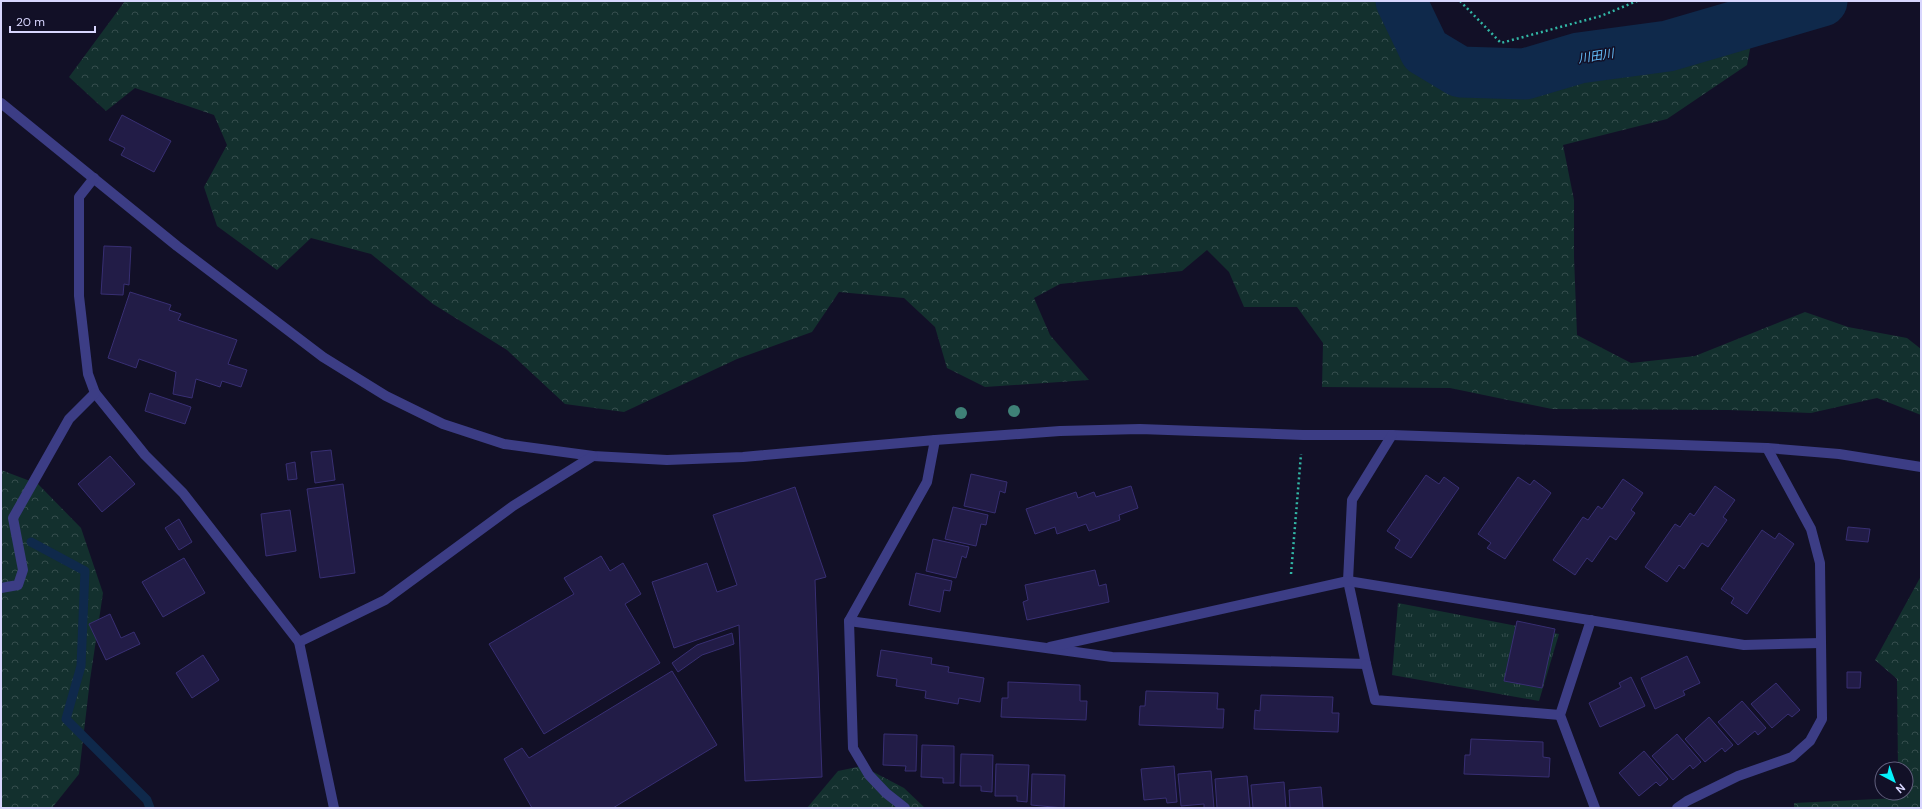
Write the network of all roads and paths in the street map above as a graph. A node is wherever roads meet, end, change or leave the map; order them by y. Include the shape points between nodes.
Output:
1 (1460, 1) edge
2 (1637, 1) edge
3 (1, 103) edge
4 (94, 178) junction
5 (95, 393) junction
6 (1303, 435) junction
7 (1392, 435) junction
8 (934, 440) junction
9 (1767, 448) junction
10 (593, 456) junction
11 (1921, 467) edge
12 (1348, 581) junction
13 (1, 588) edge
14 (1289, 595) junction
15 (1591, 620) junction
16 (850, 621) junction
17 (299, 642) junction
18 (1821, 643) junction
19 (1050, 647) junction
20 (1366, 664) junction
21 (1560, 715) junction
22 (334, 808) edge
23 (905, 808) edge
24 (1595, 808) edge
25 (1677, 808) edge

1 - 2 path via 1502,43 1601,16
3 - 4 street
4 - 5 street via 79,197 79,296 88,374
4 - 10 street via 177,246 323,357 386,396 443,424 504,444
5 - 13 street via 69,419 14,518 23,570 18,585
5 - 17 street via 146,455 183,493
6 - 7 street
6 - 8 street via 1140,429 1060,431
6 - 14 path
7 - 9 street
7 - 12 street via 1352,500
8 - 10 street via 743,457 667,460
8 - 16 street via 927,482
9 - 11 street via 1839,454
9 - 18 street via 1811,529 1820,563
10 - 17 street via 513,506 385,600
12 - 14 street
12 - 15 street
12 - 20 street
14 - 19 street
15 - 18 street via 1744,645
15 - 21 street
16 - 19 street
16 - 23 street via 853,748 869,775
17 - 22 street
18 - 25 street via 1822,719 1810,741 1792,757 1738,776
19 - 20 street via 1112,657
20 - 21 street via 1375,700
21 - 24 street

